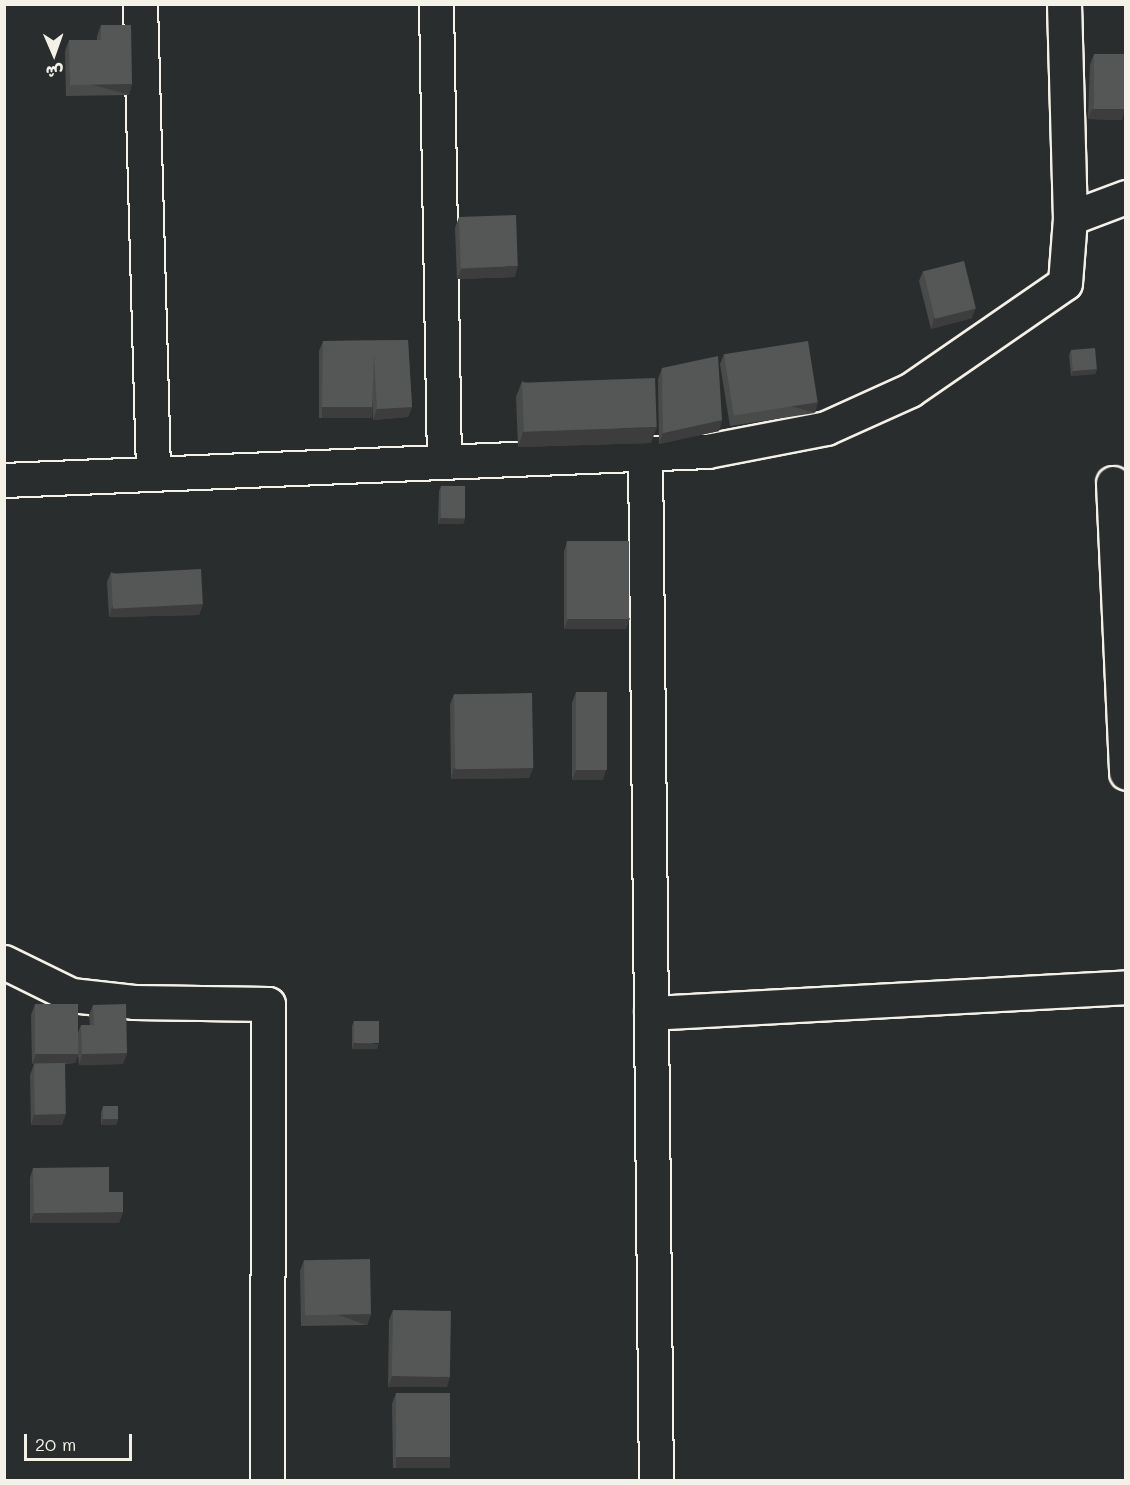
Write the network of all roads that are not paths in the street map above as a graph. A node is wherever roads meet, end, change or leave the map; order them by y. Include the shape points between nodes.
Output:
1 (140, 4) edge
2 (436, 4) edge
3 (1064, 4) edge
4 (1125, 197) edge
5 (1070, 218) junction
6 (645, 453) junction
7 (444, 462) junction
8 (153, 474) junction
9 (4, 480) edge
10 (1113, 483) dead end
11 (1123, 670) edge
12 (1125, 773) edge
13 (4, 962) edge
14 (1125, 987) edge
15 (651, 1013) junction
16 (267, 1480) edge
17 (656, 1480) edge

1 - 8 street
2 - 7 street
3 - 5 street
4 - 5 street
5 - 6 street via 1065,283 910,390 826,428 707,451
6 - 7 street
6 - 15 street
7 - 8 street
8 - 9 street
10 - 11 street
11 - 12 street
13 - 16 street via 71,994 134,1002 268,1004
14 - 15 street
15 - 17 street

